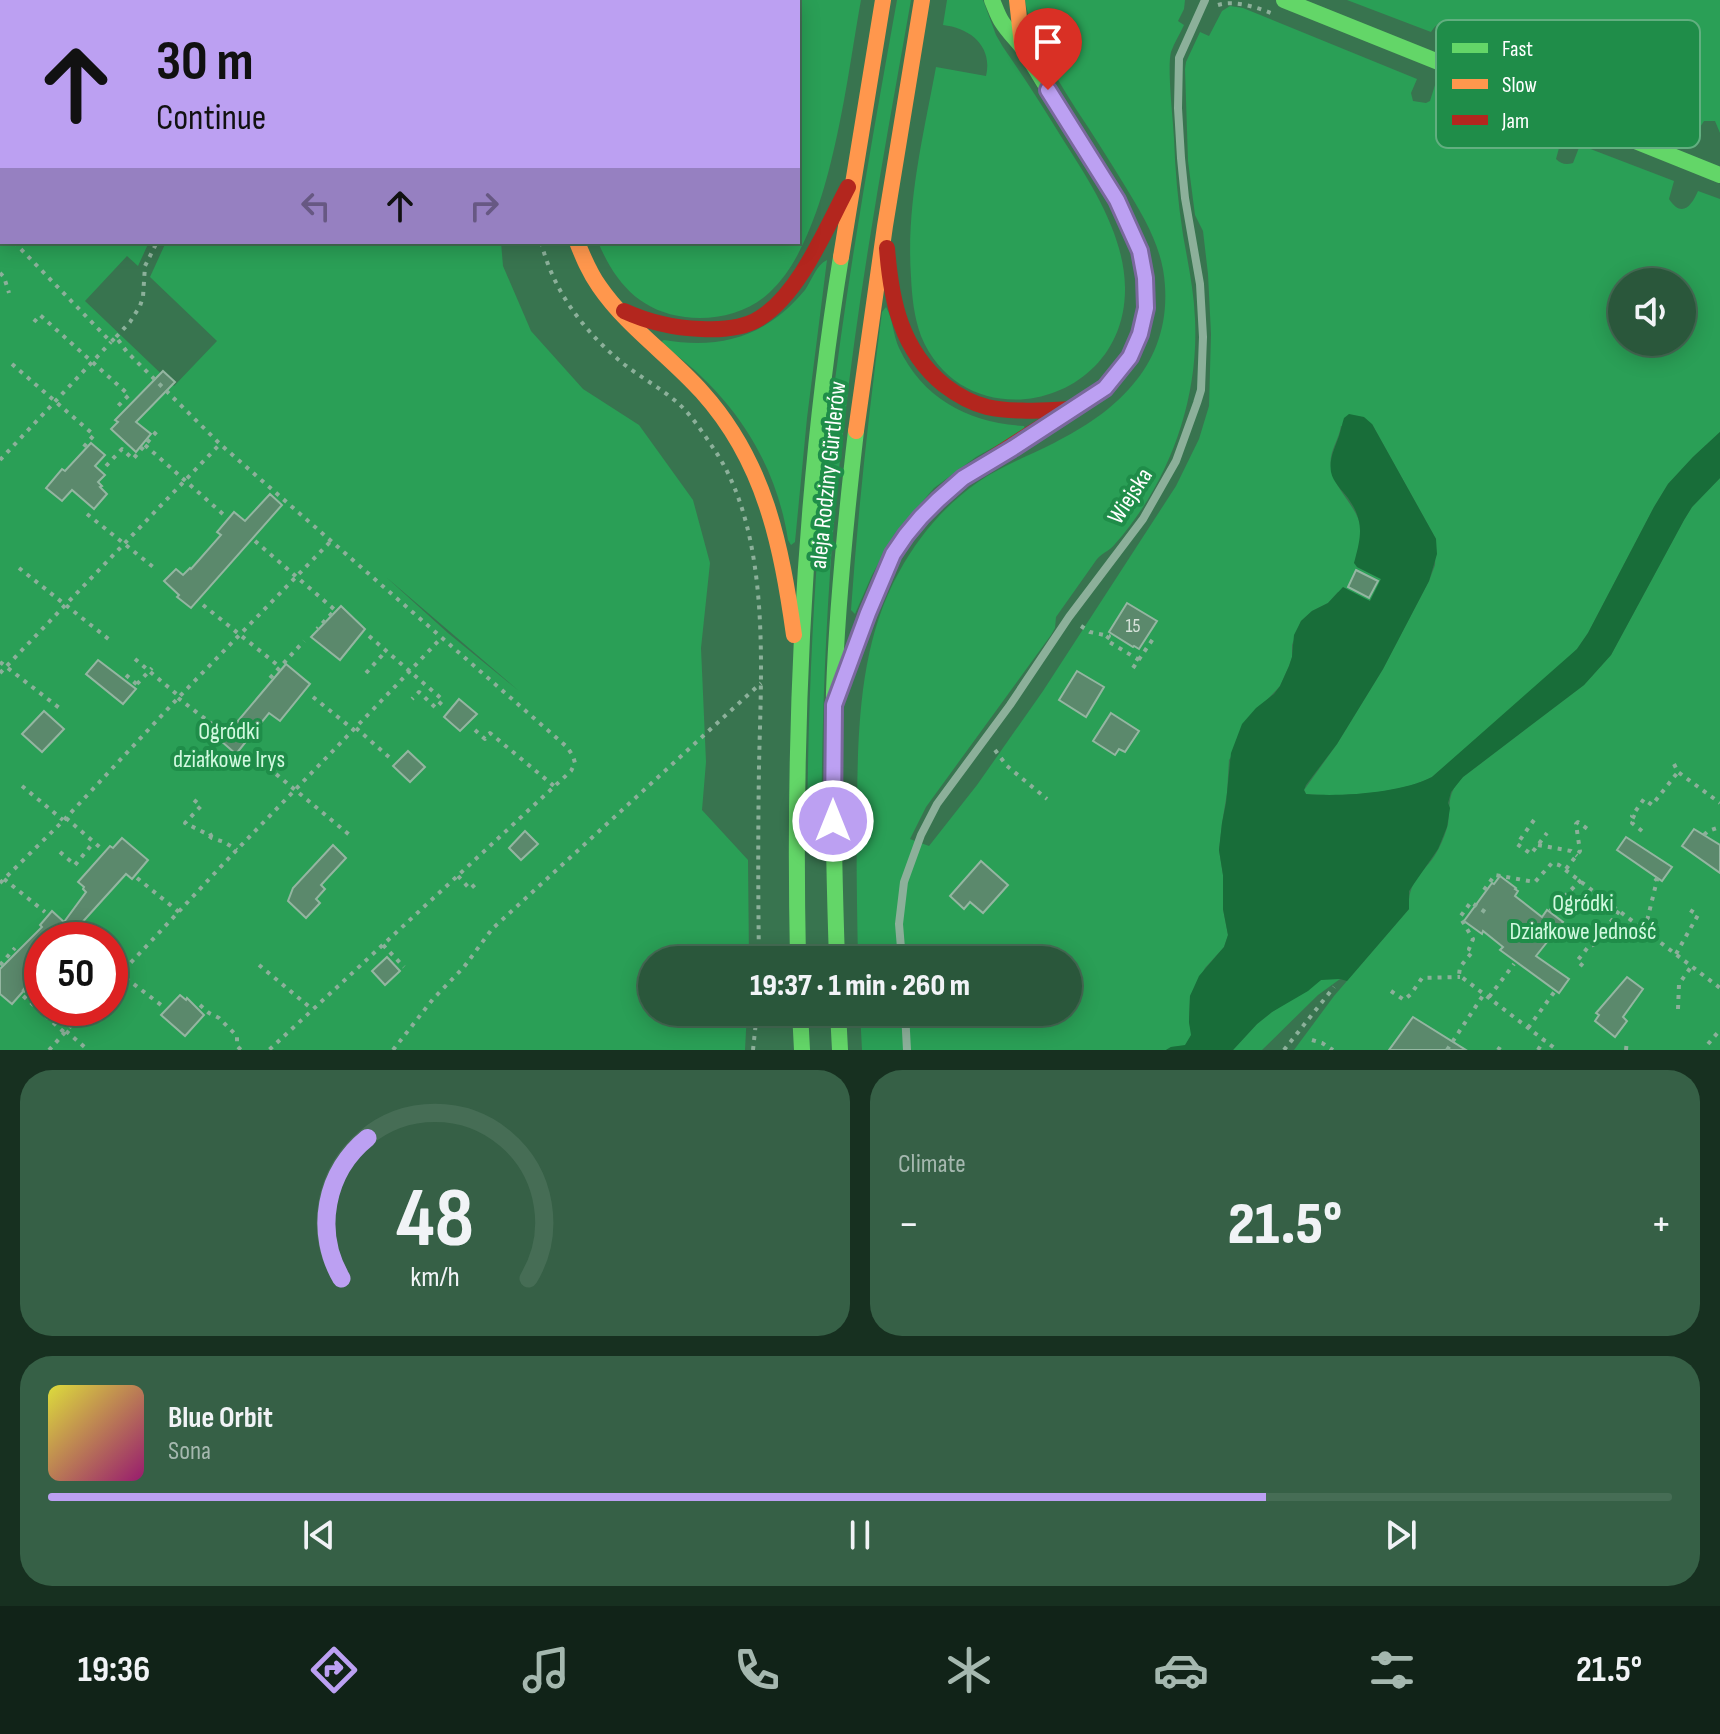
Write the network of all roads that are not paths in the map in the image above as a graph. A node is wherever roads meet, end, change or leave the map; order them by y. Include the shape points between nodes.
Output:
1 (883, 0) edge
2 (922, 0) edge
3 (992, 0) edge
4 (1017, 0) edge
5 (1205, 0) edge
6 (1284, 0) edge
7 (1022, 47) junction
8 (1436, 61) edge
9 (1653, 148) edge
10 (854, 175) junction
11 (1720, 175) edge
12 (884, 220) junction
13 (578, 244) edge
14 (619, 309) junction
15 (1075, 409) junction
16 (799, 671) junction
17 (834, 705) junction
18 (798, 946) edge
19 (837, 946) edge
20 (901, 946) edge
21 (801, 1026) edge
22 (839, 1026) edge
23 (906, 1026) edge
24 (802, 1050) edge
25 (840, 1050) edge
26 (907, 1050) edge

1 - 10 main road, aleja Rodziny Gürtlerów
2 - 12 main road, aleja Rodziny Gürtlerów
3 - 7 main road
4 - 7 main road
5 - 20 street, Wiejska via 1179,58 1185,198 1203,337 1201,390 1186,437 1143,519 937,804 904,882
6 - 8 main road
7 - 15 main road via 1125,214 1145,278 1146,308 1130,357 1105,388
9 - 11 main road
10 - 14 main road via 797,282 758,320 724,330 692,329 644,320
10 - 16 main road, aleja Rodziny Gürtlerów via 821,403
12 - 15 main road via 903,332 929,370 953,392 987,407
12 - 17 main road, aleja Rodziny Gürtlerów via 851,466
13 - 14 main road via 601,290
14 - 16 main road via 725,419 754,466 787,580
15 - 17 main road via 963,478 906,535 879,586
16 - 18 main road, aleja Rodziny Gürtlerów
17 - 19 main road, aleja Rodziny Gürtlerów
21 - 24 main road
22 - 25 main road
23 - 26 street

